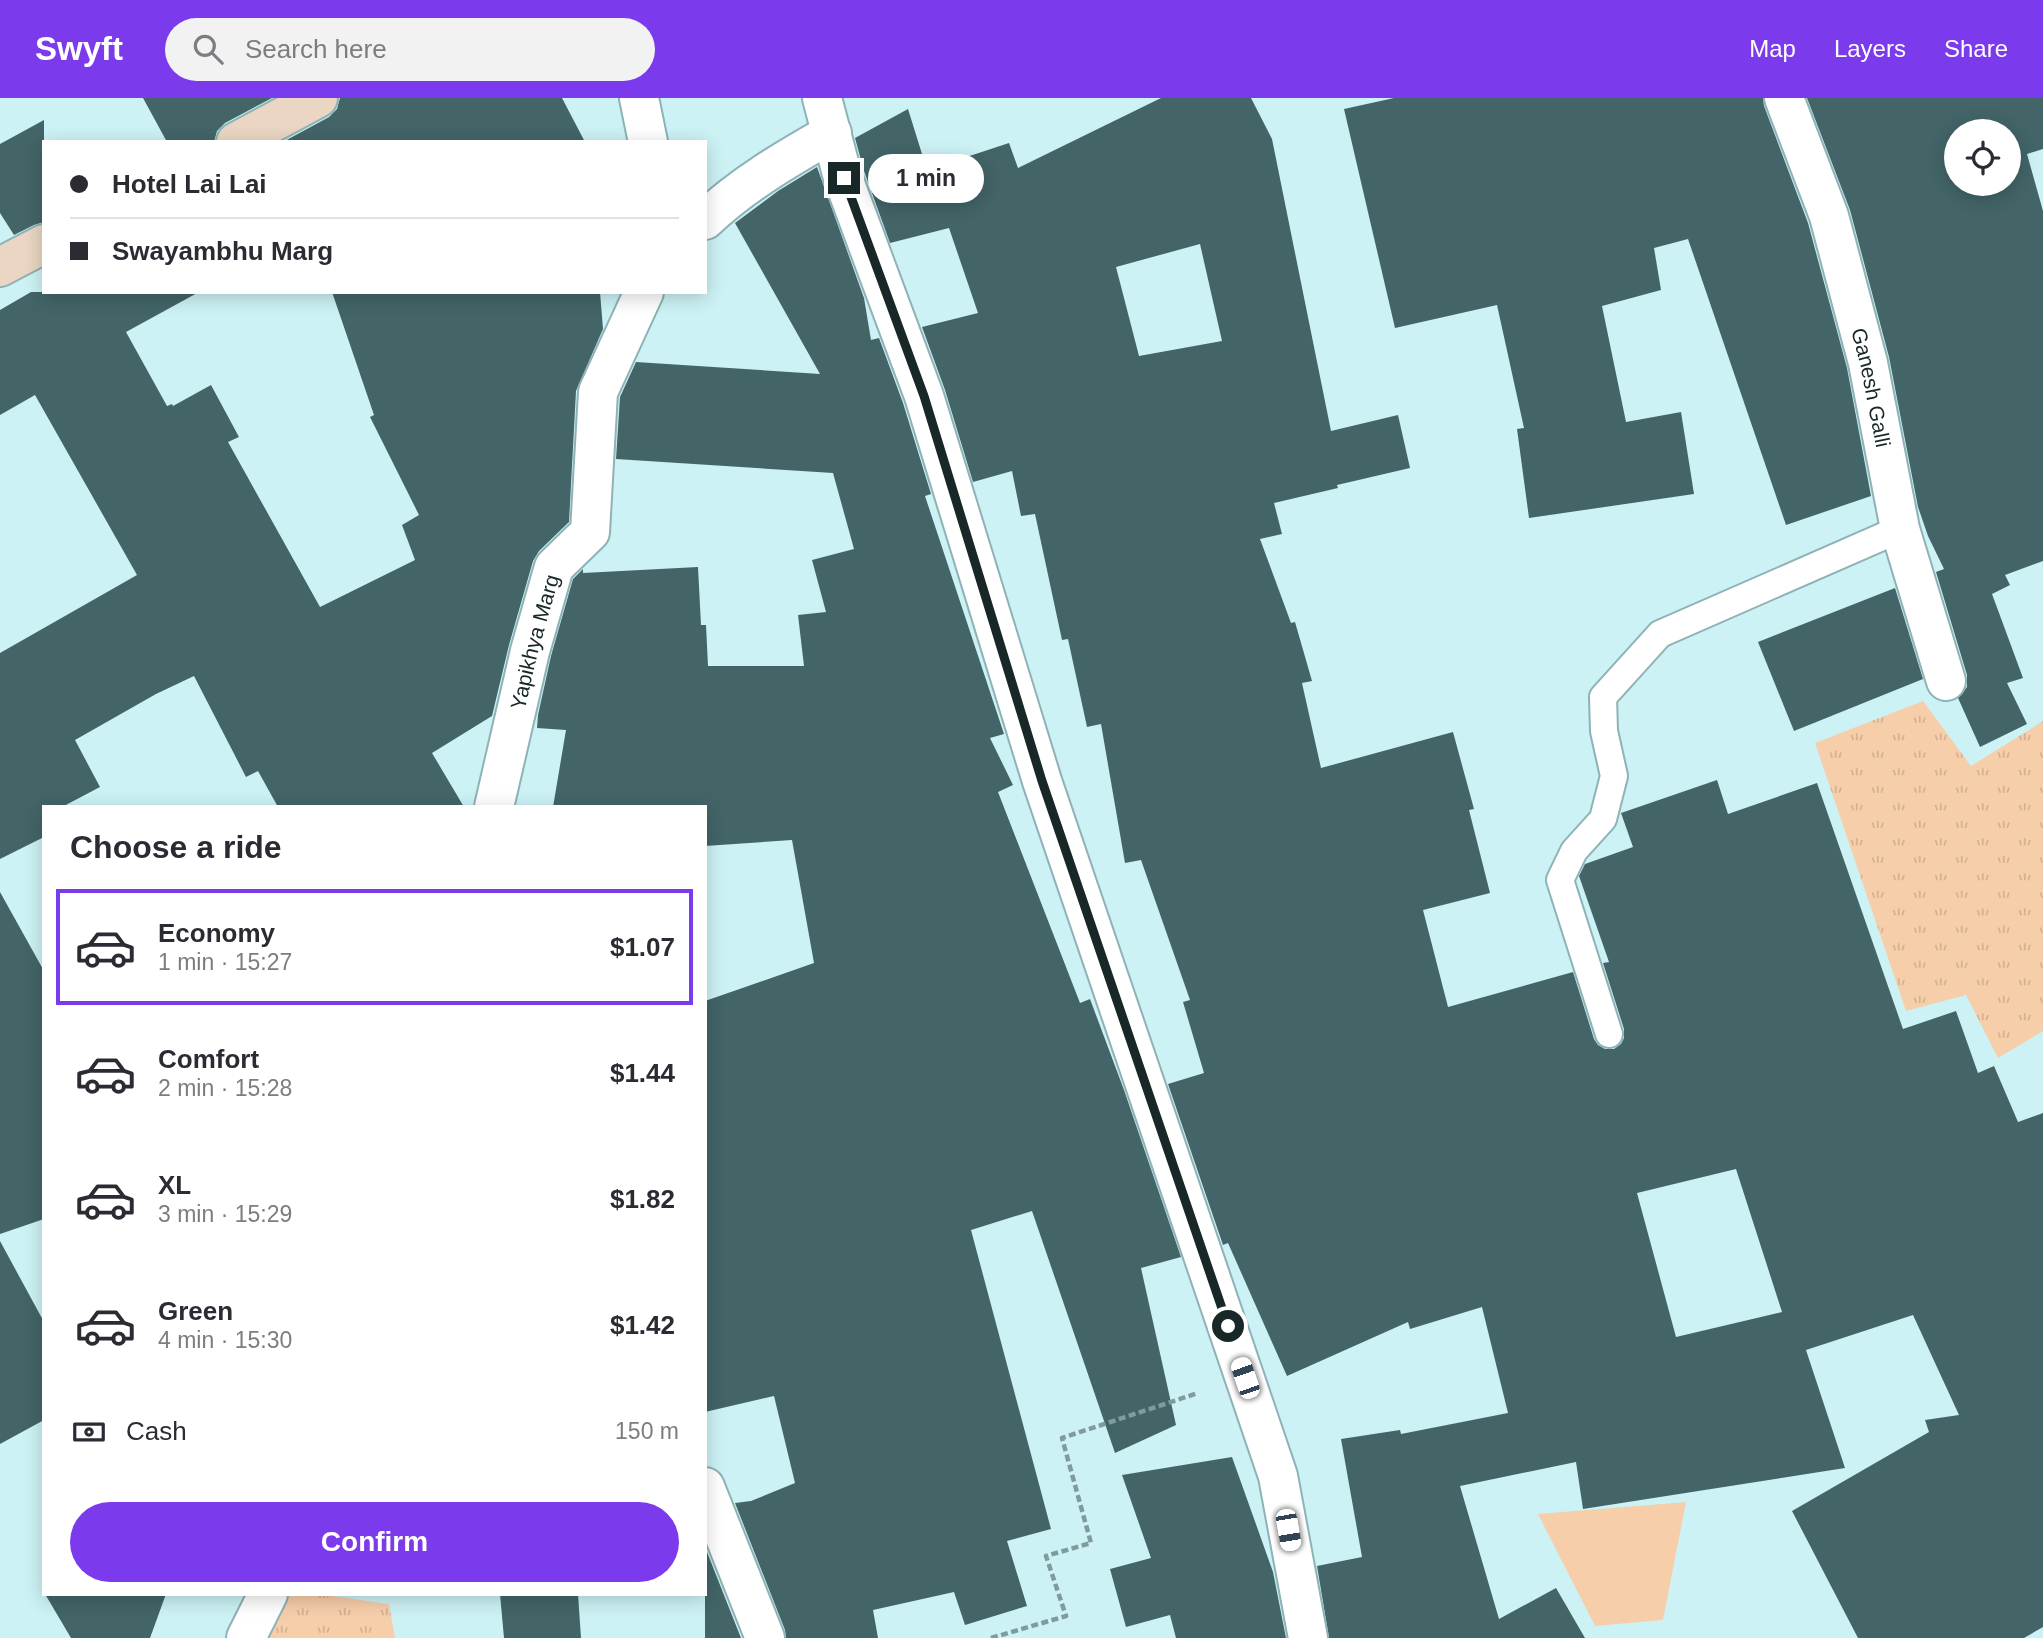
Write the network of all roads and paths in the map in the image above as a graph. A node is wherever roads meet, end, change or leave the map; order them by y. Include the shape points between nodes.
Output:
1 (318, 98) edge
2 (639, 98) edge
3 (1784, 98) edge
4 (827, 115) edge
5 (240, 140) edge
6 (648, 140) edge
7 (707, 218) edge
8 (42, 245) edge
9 (0, 267) edge
10 (643, 294) edge
11 (1900, 529) junction
12 (1946, 681) dead end
13 (494, 805) edge
14 (1609, 1034) dead end
15 (1245, 1378) junction
16 (707, 1492) edge
17 (267, 1596) edge
18 (246, 1638) edge
19 (765, 1638) edge
20 (991, 1638) edge
21 (1308, 1638) edge

1 - 5 main road
2 - 6 street
3 - 11 street, Ganesh Galli via 1829,216 1868,363
4 - 7 street via 779,163
4 - 15 street via 844,178 924,396 1042,781
8 - 9 main road
10 - 13 street, Yapikhya Marg via 598,392 590,531 554,567
11 - 12 street, Ganesh Galli
11 - 14 lane via 1660,634 1603,697 1604,731 1614,776 1603,819 1574,851 1560,880
15 - 20 path via 1062,1438 1091,1543 1046,1556 1066,1616
15 - 21 street via 1279,1476
16 - 19 street
17 - 18 street

